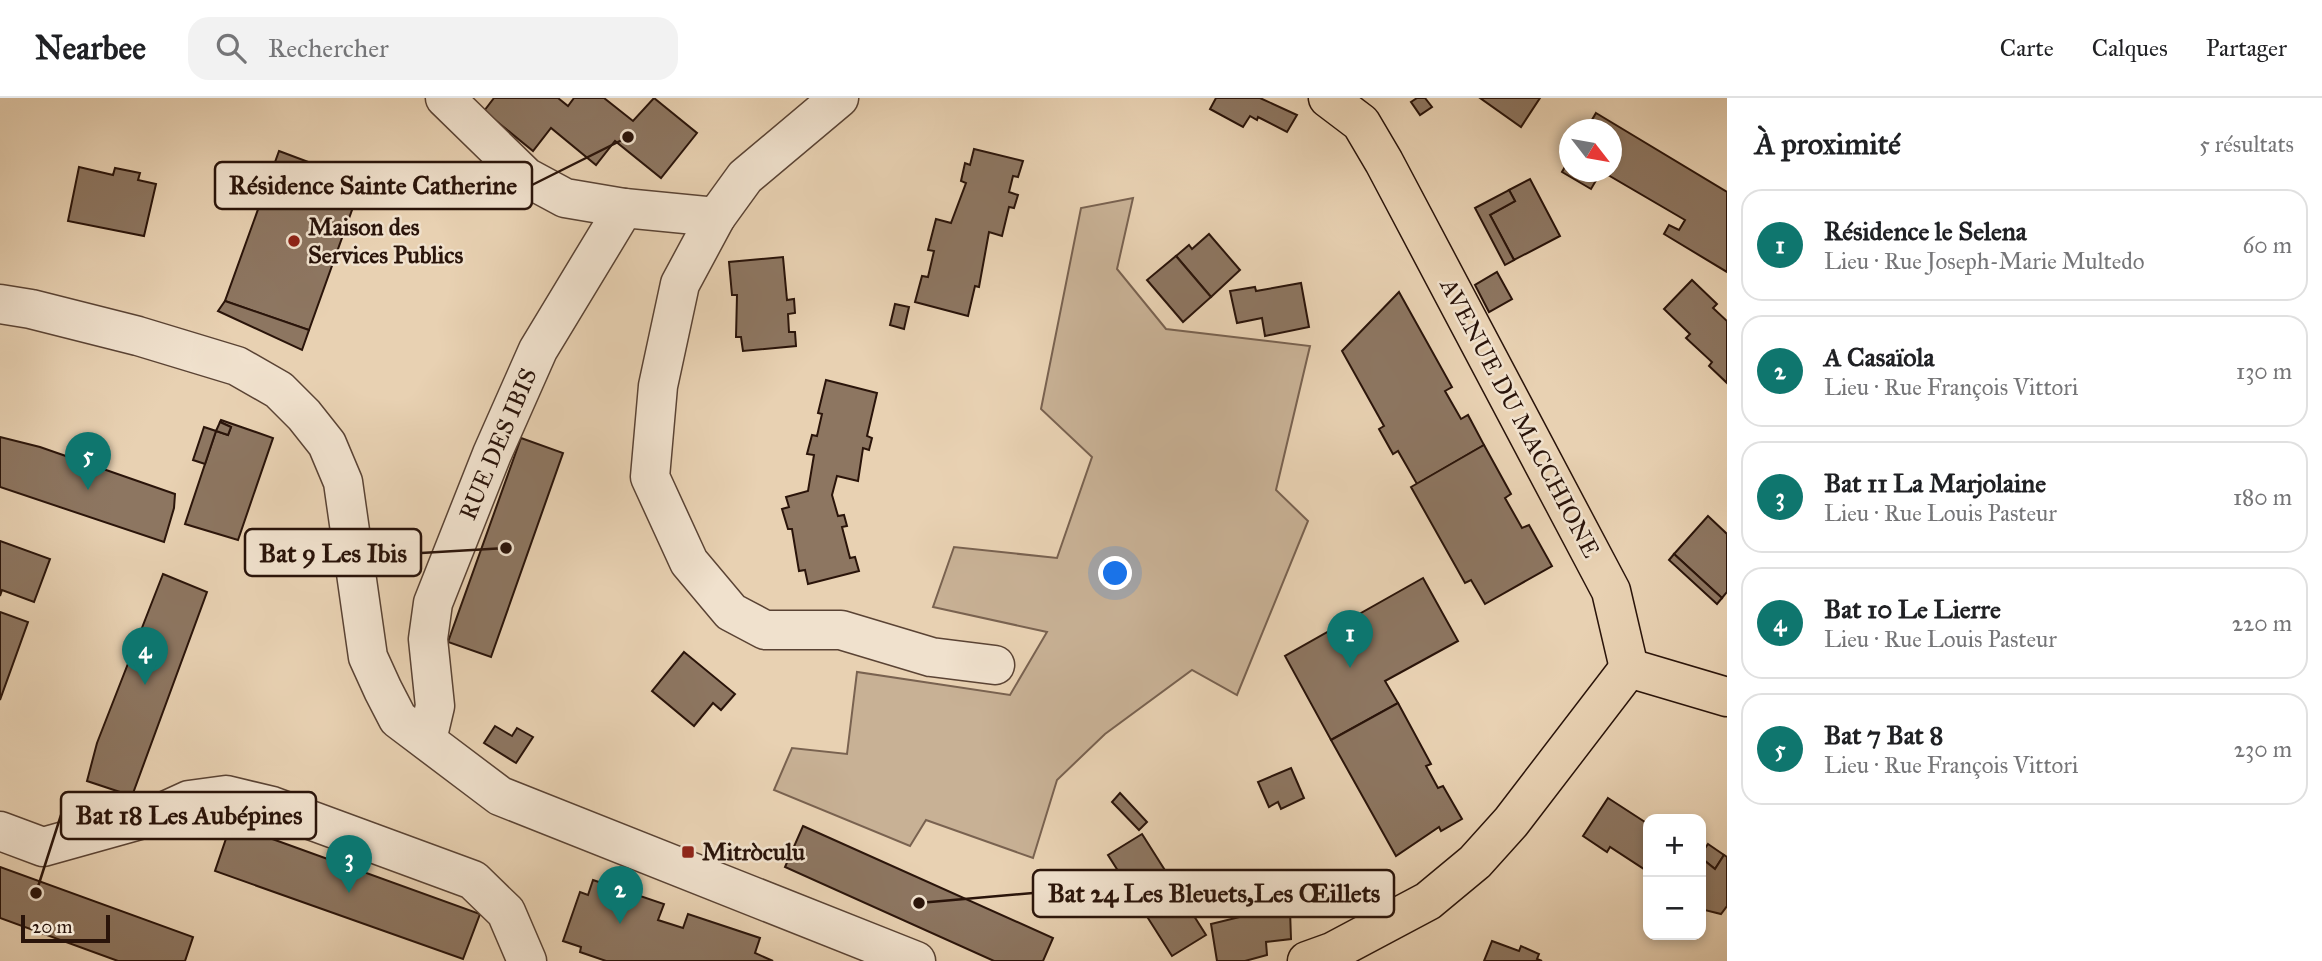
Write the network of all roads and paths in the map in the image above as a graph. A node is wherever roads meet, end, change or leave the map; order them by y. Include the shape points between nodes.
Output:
1 (445, 98) edge
2 (839, 98) edge
3 (1328, 98) edge
4 (624, 208) junction
5 (716, 217) junction
6 (0, 304) edge
7 (995, 665) dead end
8 (1629, 668) junction
9 (1727, 697) edge
10 (427, 740) junction
11 (0, 831) edge
12 (527, 961) edge
13 (916, 961) edge
14 (1307, 961) edge

1 - 4 street via 526,177 565,198
2 - 5 street via 746,177
3 - 8 main road, AVENUE DU MACCHIONE via 1361,123 1476,334 1611,591
4 - 5 street
4 - 10 street, RUE DES IBIS via 538,351 433,603 428,639 435,706
5 - 7 street via 680,284 658,386 650,477 689,562 731,611 765,630 841,630 931,657
6 - 10 street via 138,336 237,366 279,390 304,415 327,444 343,482 368,657 398,719
8 - 9 main road
8 - 14 main road via 1475,862 1428,901
10 - 13 street via 500,796
11 - 12 street via 43,847 154,816 189,800 226,794 272,806 473,880 506,912

